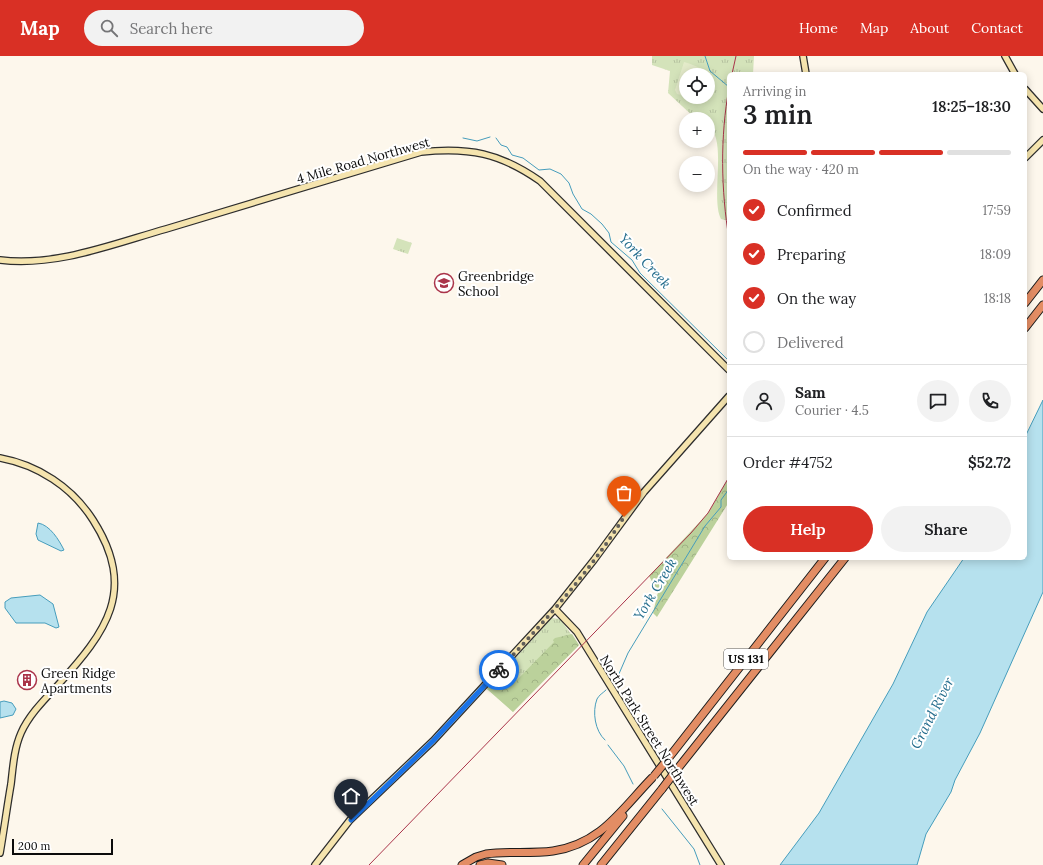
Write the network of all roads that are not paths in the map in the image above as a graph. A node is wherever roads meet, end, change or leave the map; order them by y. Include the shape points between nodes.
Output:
1 (803, 56) edge
2 (1005, 56) edge
3 (806, 72) edge
4 (1014, 72) edge
5 (1027, 91) edge
6 (1043, 109) edge
7 (1043, 140) edge
8 (1027, 156) edge
9 (0, 260) edge
10 (1043, 280) edge
11 (1027, 300) edge
12 (1043, 305) edge
13 (1027, 325) edge
14 (727, 368) edge
15 (727, 398) edge
16 (0, 458) edge
17 (823, 560) edge
18 (843, 560) edge
19 (555, 609) junction
20 (653, 777) junction
21 (626, 835) junction
22 (0, 853) edge
23 (315, 865) edge
24 (462, 865) edge
25 (480, 865) edge
26 (502, 865) edge
27 (583, 865) edge
28 (601, 865) edge
29 (606, 865) edge
30 (721, 865) edge

1 - 3 main road
2 - 4 main road
5 - 6 main road
7 - 8 main road
9 - 14 main road, 4 Mile Road Northwest via 31,261 83,253 421,152 467,151 506,161 540,181
10 - 11 highway
12 - 13 highway
15 - 19 main road via 644,492
16 - 22 main road via 18,461 37,469 74,496 98,528 110,555 115,580 112,605 103,630 27,722 17,745
17 - 20 highway, US 131, bridge
18 - 21 highway, US 131, bridge
19 - 23 main road via 433,741 350,820
19 - 30 main road, North Park Street Northwest via 577,632
20 - 24 highway via 609,825 578,845 552,851 486,854
20 - 27 highway, US 131
21 - 28 highway, US 131
21 - 29 highway
25 - 26 highway

